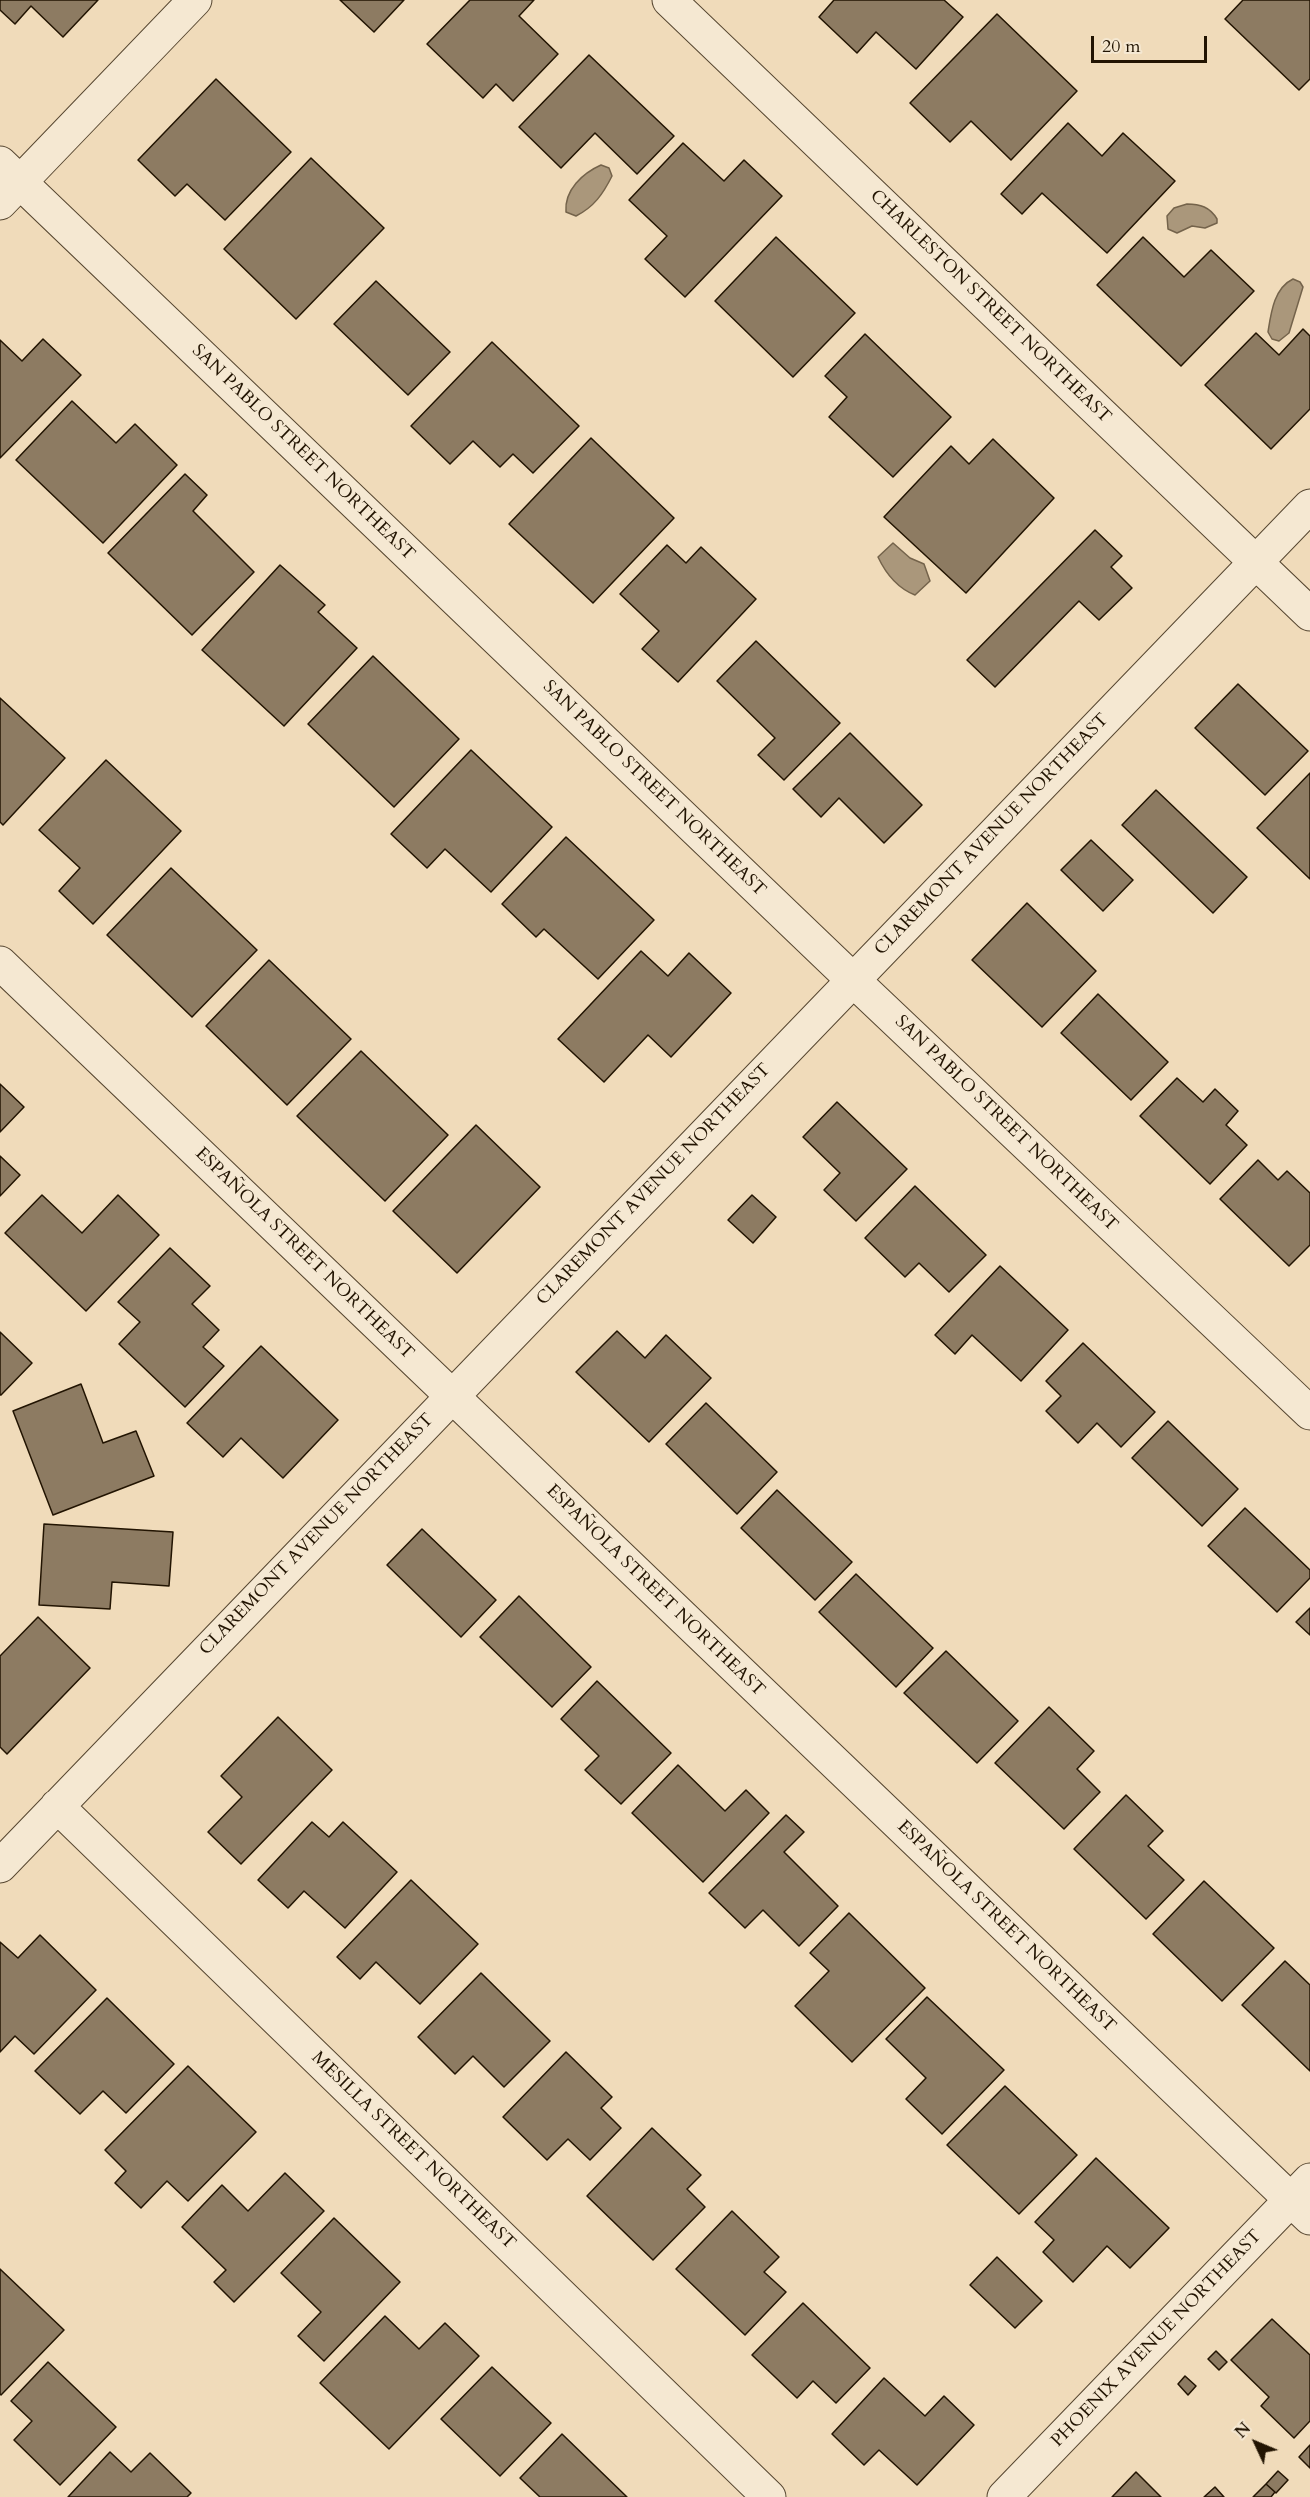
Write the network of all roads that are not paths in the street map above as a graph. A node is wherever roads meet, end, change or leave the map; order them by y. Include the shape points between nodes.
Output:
1 (195, 0) edge
2 (669, 0) edge
3 (7, 183) edge
4 (1310, 506) edge
5 (1256, 562) junction
6 (1310, 614) edge
7 (0, 963) edge
8 (853, 980) junction
9 (451, 1395) junction
10 (1310, 1413) edge
11 (57, 1806) junction
12 (0, 1866) edge
13 (1304, 2199) edge
14 (769, 2497) edge
15 (1004, 2497) edge

1 - 3 street
2 - 5 street, CHARLESTON STREET NORTHEAST
3 - 8 street, SAN PABLO STREET NORTHEAST
4 - 5 street, CLAREMONT AVENUE NORTHEAST
5 - 6 street, CHARLESTON STREET NORTHEAST
5 - 8 street, CLAREMONT AVENUE NORTHEAST
7 - 9 street, ESPAÑOLA STREET NORTHEAST
8 - 9 street, CLAREMONT AVENUE NORTHEAST
8 - 10 street, SAN PABLO STREET NORTHEAST
9 - 11 street, CLAREMONT AVENUE NORTHEAST
9 - 13 street, ESPAÑOLA STREET NORTHEAST
11 - 12 street, CLAREMONT AVENUE NORTHEAST
11 - 14 street, MESILLA STREET NORTHEAST
13 - 15 street, PHOENIX AVENUE NORTHEAST

